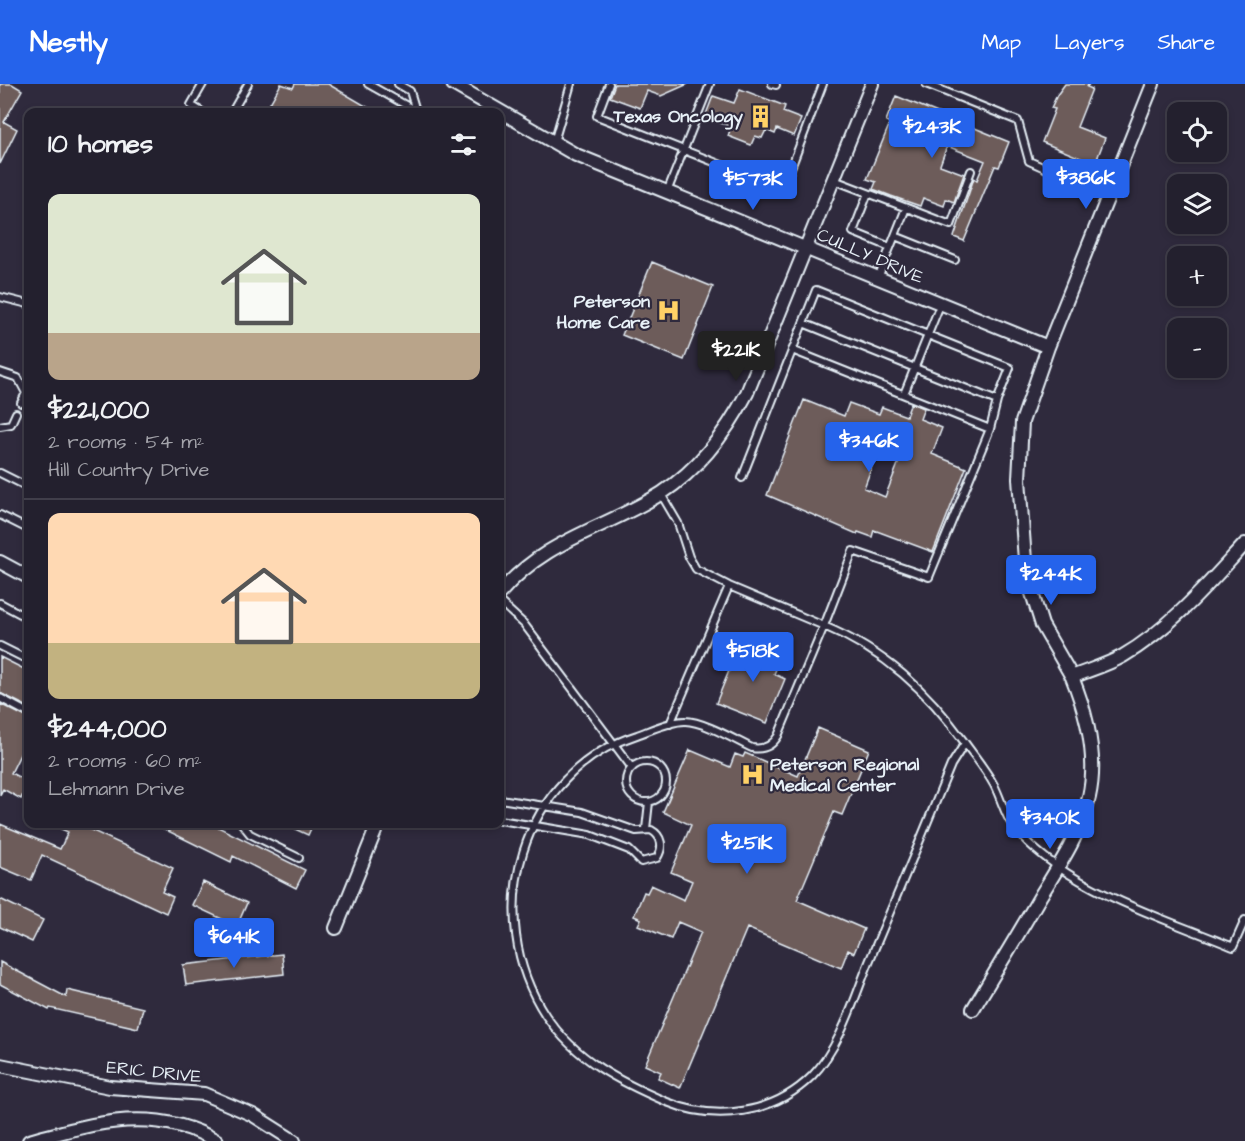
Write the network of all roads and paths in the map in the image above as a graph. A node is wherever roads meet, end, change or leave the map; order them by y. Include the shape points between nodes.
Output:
1 (203, 84) edge
2 (248, 84) edge
3 (368, 84) edge
4 (398, 84) edge
5 (453, 84) edge
6 (571, 84) edge
7 (609, 84) edge
8 (710, 84) edge
9 (823, 84) edge
10 (871, 84) edge
11 (926, 84) edge
12 (1153, 84) edge
13 (196, 108) edge
14 (234, 108) edge
15 (410, 108) edge
16 (416, 108) edge
17 (487, 108) edge
18 (504, 117) edge
19 (553, 143) junction
20 (683, 150) junction
21 (971, 171) dead end
22 (833, 180) junction
23 (667, 192) junction
24 (868, 194) junction
25 (1107, 196) junction
26 (906, 208) junction
27 (895, 236) junction
28 (890, 247) junction
29 (805, 248) junction
30 (955, 260) dead end
31 (878, 279) junction
32 (0, 297) edge
33 (24, 303) edge
34 (940, 305) junction
35 (803, 323) junction
36 (928, 334) junction
37 (1048, 347) junction
38 (792, 350) junction
39 (915, 368) junction
40 (0, 372) edge
41 (24, 389) edge
42 (904, 394) junction
43 (24, 397) edge
44 (997, 401) junction
45 (21, 403) dead end
46 (16, 413) dead end
47 (0, 426) edge
48 (990, 429) junction
49 (0, 473) edge
50 (741, 478) dead end
51 (24, 485) edge
52 (661, 493) junction
53 (0, 514) edge
54 (24, 527) edge
55 (1245, 544) edge
56 (0, 562) edge
57 (24, 575) edge
58 (729, 586) junction
59 (504, 589) edge
60 (0, 603) edge
61 (504, 606) edge
62 (24, 616) edge
63 (824, 626) junction
64 (0, 646) edge
65 (24, 656) edge
66 (1072, 677) junction
67 (0, 698) edge
68 (24, 711) edge
69 (670, 724) junction
70 (613, 743) junction
71 (965, 743) junction
72 (632, 768) junction
73 (504, 800) edge
74 (649, 802) junction
75 (543, 807) junction
76 (504, 821) edge
77 (533, 826) junction
78 (245, 828) edge
79 (376, 828) edge
80 (646, 829) junction
81 (299, 858) dead end
82 (1058, 866) junction
83 (1245, 920) edge
84 (336, 928) dead end
85 (973, 1009) dead end
86 (0, 1065) edge
87 (29, 1141) edge
88 (217, 1141) edge
89 (294, 1141) edge

1 - 13 lane via 191,105
2 - 14 lane
3 - 15 lane
4 - 16 lane via 410,91
5 - 17 street, CULLY DRIVE
6 - 19 lane
7 - 20 lane via 597,116
8 - 20 lane
9 - 20 lane via 783,189
10 - 22 street
11 - 25 lane via 1018,121 1029,161
12 - 25 street
18 - 19 street, CULLY DRIVE
19 - 23 street, CULLY DRIVE
20 - 23 lane
21 - 26 lane via 951,225
22 - 24 lane
22 - 29 street
23 - 29 street, CULLY DRIVE
24 - 26 lane
24 - 28 lane via 853,232
25 - 37 street
26 - 27 lane
27 - 28 lane
27 - 30 lane
28 - 31 lane
29 - 31 street, CULLY DRIVE
29 - 52 street via 734,417 709,452
31 - 34 street, CULLY DRIVE
32 - 33 lane
34 - 36 lane
34 - 37 street, CULLY DRIVE
35 - 36 lane via 816,290
35 - 38 lane
35 - 39 lane
36 - 39 lane
36 - 44 lane via 1010,368
37 - 66 street via 1022,422 1022,532 1033,600 1042,625
38 - 42 lane
38 - 50 lane
39 - 42 lane
39 - 44 lane
40 - 41 lane via 18,378
42 - 48 lane
43 - 45 lane
44 - 48 lane
46 - 47 lane via 10,424
48 - 63 lane via 929,577 853,550
49 - 51 lane
52 - 58 lane via 678,523 692,564
52 - 59 street via 546,551
53 - 54 lane
55 - 66 street via 1145,642
56 - 57 street
58 - 63 lane
58 - 69 lane
60 - 62 lane
61 - 70 lane via 524,624
63 - 69 lane via 771,745 752,748 691,722
63 - 71 lane via 868,647 908,677 944,713
64 - 65 lane
66 - 82 street via 1082,702 1092,767 1089,797 1076,837
67 - 68 lane
69 - 70 lane
70 - 72 lane
70 - 75 lane via 572,772
71 - 77 lane via 951,765 827,1056 802,1085 778,1100 752,1109 695,1112 617,1080 588,1061 547,1017 525,970 516,926 515,889
71 - 82 lane via 987,772 1011,824
72 - 74 lane via 627,776 627,789 636,799
72 - 74 lane via 639,763 651,763 664,776 661,795
73 - 75 lane
74 - 80 lane
75 - 77 lane
75 - 80 lane via 596,816 636,831
76 - 77 lane
77 - 80 lane via 602,839 629,850 635,860 647,862 657,858 662,847 659,836
78 - 81 lane
79 - 84 street
82 - 83 lane via 1108,895 1233,947
82 - 85 street
86 - 89 street, ERIC DRIVE via 110,1087 204,1094 253,1115
87 - 88 street via 96,1122 140,1119 192,1129

